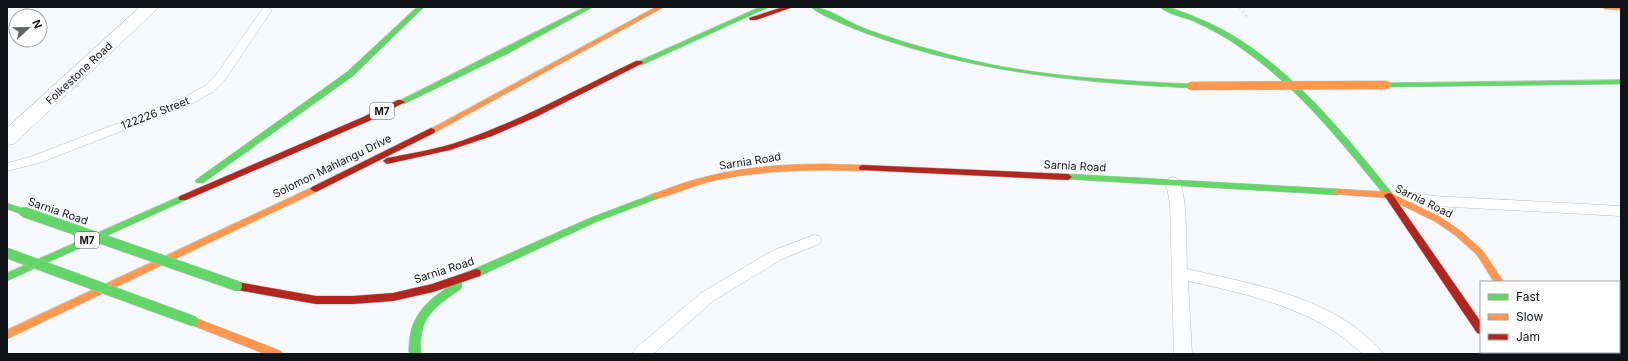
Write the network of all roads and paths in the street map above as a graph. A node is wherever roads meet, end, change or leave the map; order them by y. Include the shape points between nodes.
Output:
1 (150, 7) edge
2 (421, 7) edge
3 (590, 7) edge
4 (661, 7) edge
5 (766, 7) edge
6 (790, 7) edge
7 (814, 7) edge
8 (1163, 7) edge
9 (1605, 7) edge
10 (1621, 8) edge
11 (267, 10) dead end
12 (731, 24) junction
13 (1621, 82) edge
14 (7, 139) edge
15 (365, 165) junction
16 (7, 167) edge
17 (1173, 182) junction
18 (1389, 195) junction
19 (168, 204) junction
20 (7, 206) edge
21 (1621, 211) edge
22 (814, 240) dead end
23 (7, 253) edge
24 (478, 272) junction
25 (1179, 272) junction
26 (7, 277) edge
27 (1498, 281) edge
28 (1480, 329) edge
29 (7, 335) edge
30 (277, 354) edge
31 (415, 354) edge
32 (640, 354) edge
33 (1183, 354) edge
34 (1374, 354) edge

1 - 14 street, Folkestone Road
2 - 19 main road via 350,74
3 - 19 main road, M7 via 366,119
4 - 15 main road, Solomon Mahlangu Drive
5 - 12 main road
6 - 12 main road
7 - 13 main road, bridge via 863,30 924,50 1015,70 1066,77 1191,86
8 - 18 main road via 1212,27 1275,69 1342,138
9 - 10 main road
11 - 16 lane, 122226 Street via 220,78 202,94 34,160
12 - 15 main road via 637,64 478,138 402,159
15 - 29 main road, Solomon Mahlangu Drive
17 - 18 main road, Sarnia Road
17 - 24 main road, Sarnia Road via 824,166 760,170 706,180 651,198 593,220
17 - 25 lane via 1177,204
18 - 21 lane via 1434,201
18 - 27 main road, Sarnia Road via 1439,220 1459,234 1480,254
18 - 28 main road
19 - 26 main road, M7
20 - 24 main road, Sarnia Road, bridge via 237,286 316,300 393,297 433,288
22 - 32 lane via 777,255 707,297
23 - 30 main road, bridge
24 - 31 main road via 436,301 417,323 413,343
25 - 33 lane
25 - 34 lane via 1263,294 1308,309 1344,329

